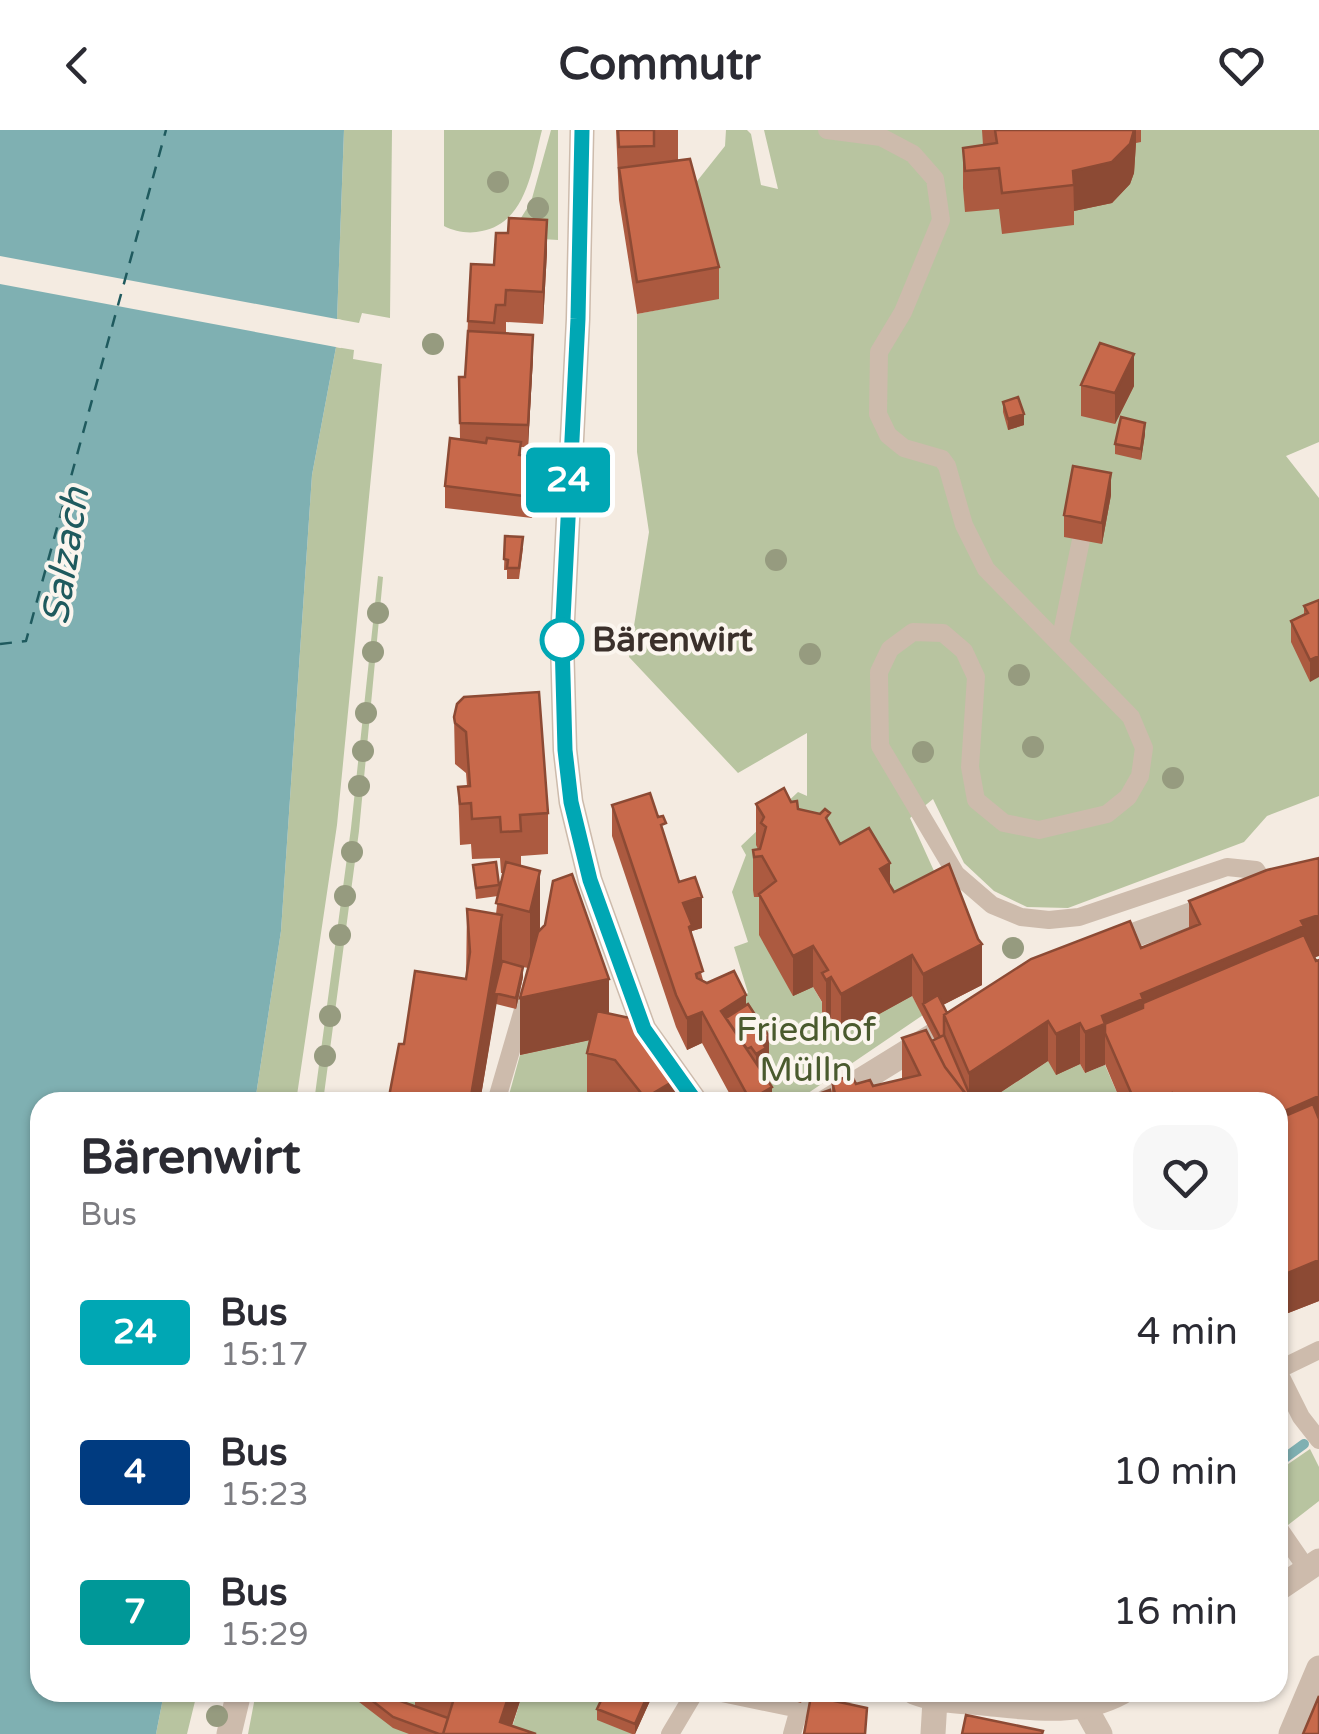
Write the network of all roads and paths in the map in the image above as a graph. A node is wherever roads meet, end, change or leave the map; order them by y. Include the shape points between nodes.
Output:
1 (582, 130) edge
2 (828, 130) edge
3 (1081, 540) dead end
4 (1060, 642) junction
5 (1276, 886) joint
6 (1085, 952) edge
7 (538, 974) edge
8 (933, 1036) edge
9 (499, 1092) edge
10 (689, 1092) edge
11 (842, 1092) edge
12 (1319, 1350) edge
13 (1288, 1365) edge
14 (1288, 1390) edge
15 (1319, 1440) edge
16 (1288, 1538) edge
17 (1313, 1565) edge
18 (1288, 1582) edge
19 (1319, 1668) edge
20 (237, 1702) edge
21 (689, 1702) edge
22 (765, 1702) edge
23 (822, 1702) edge
24 (926, 1702) edge
25 (974, 1702) edge
26 (1097, 1702) edge
27 (1085, 1707) junction
28 (799, 1709) junction
29 (229, 1734) edge
30 (670, 1734) edge
31 (792, 1734) edge
32 (934, 1734) edge
33 (1100, 1734) edge
34 (1292, 1734) edge

1 - 10 street via 562,640 565,750 582,885 644,1029
2 - 4 lane via 880,137 912,154 935,179 942,220 880,352 878,414 904,448 948,466 964,525 986,569
3 - 4 lane
4 - 5 lane via 1131,717 1144,748 1128,797 1106,814 1039,830 1004,824 976,800 970,767 976,677 964,651 943,633 913,632 890,649 878,672 880,746 956,874 992,905 1049,920 1079,917 1227,868 1256,870
5 - 6 street
7 - 9 lane
8 - 11 street
12 - 13 lane
14 - 15 lane
16 - 17 lane
17 - 18 street
19 - 34 street
20 - 29 street
21 - 30 lane
22 - 28 lane
23 - 28 lane
24 - 32 street
25 - 27 street
26 - 27 street
27 - 33 street
28 - 31 lane

